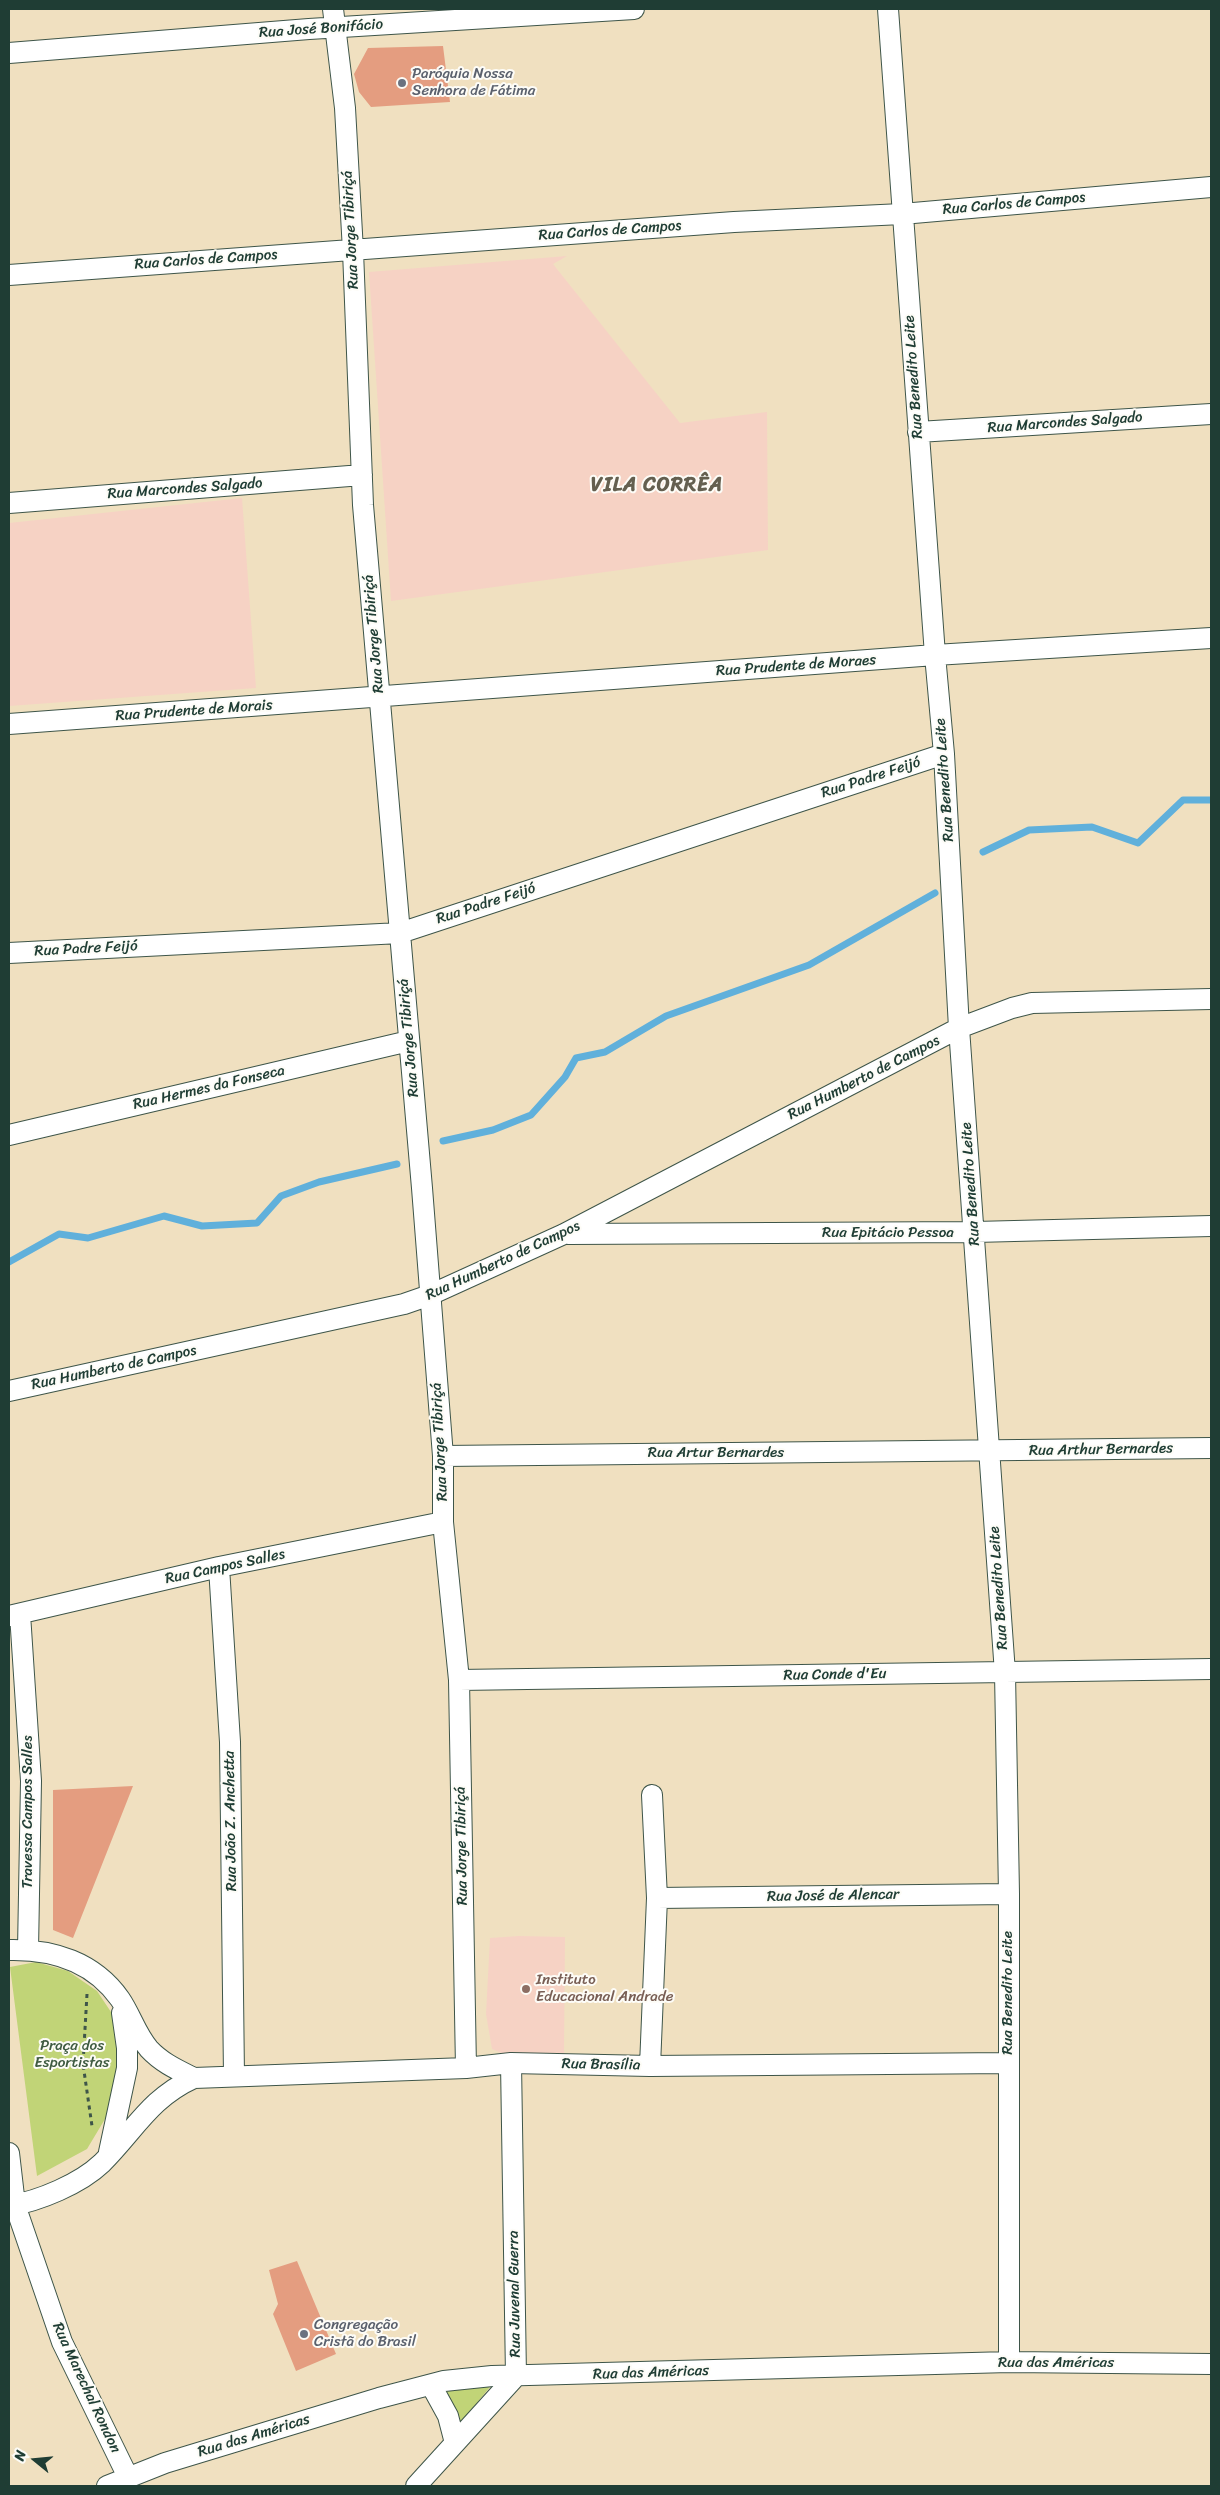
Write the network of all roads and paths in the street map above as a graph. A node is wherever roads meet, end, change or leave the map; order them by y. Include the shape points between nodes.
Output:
1 (634, 9) edge
2 (888, 9) edge
3 (334, 18) edge
4 (9, 53) edge
5 (1211, 187) edge
6 (902, 214) junction
7 (353, 250) junction
8 (9, 275) edge
9 (1211, 414) edge
10 (918, 432) junction
11 (362, 475) junction
12 (9, 503) edge
13 (1211, 638) edge
14 (934, 655) junction
15 (380, 697) junction
16 (9, 724) edge
17 (944, 754) junction
18 (400, 933) junction
19 (9, 953) edge
20 (1211, 1000) edge
21 (959, 1028) junction
22 (410, 1042) junction
23 (9, 1135) edge
24 (1211, 1226) edge
25 (974, 1232) junction
26 (564, 1234) junction
27 (430, 1295) junction
28 (9, 1391) edge
29 (1211, 1448) edge
30 (990, 1451) junction
31 (443, 1456) junction
32 (443, 1522) junction
33 (219, 1567) junction
34 (15, 1615) edge
35 (1211, 1669) edge
36 (1005, 1673) junction
37 (459, 1680) junction
38 (652, 1795) dead end
39 (1009, 1894) junction
40 (657, 1898) junction
41 (18, 1950) edge
42 (88, 1967) junction
43 (120, 2000) junction
44 (511, 2063) junction
45 (1008, 2063) junction
46 (650, 2066) junction
47 (466, 2068) junction
48 (234, 2076) junction
49 (194, 2078) junction
50 (93, 2131) dead end
51 (9, 2153) edge
52 (108, 2156) junction
53 (12, 2205) edge
54 (1009, 2362) junction
55 (1211, 2364) edge
56 (516, 2376) junction
57 (431, 2385) junction
58 (455, 2443) junction
59 (128, 2477) junction
60 (107, 2486) edge
61 (416, 2486) edge

1 - 3 street, Rua José Bonifácio
2 - 6 street, Rua Benedito Leite
3 - 4 street, Rua José Bonifácio
3 - 7 street, Rua Jorge Tibiriçá via 345,108
5 - 6 street, Rua Carlos de Campos
6 - 7 street, Rua Carlos de Campos via 734,222
6 - 10 street, Rua Benedito Leite
7 - 8 street, Rua Carlos de Campos
7 - 11 street, Rua Jorge Tibiriçá
9 - 10 street, Rua Marcondes Salgado
10 - 14 street, Rua Benedito Leite
11 - 12 street, Rua Marcondes Salgado
11 - 15 street, Rua Jorge Tibiriçá
13 - 14 street, Rua Prudente de Moraes
14 - 15 street, Rua Prudente de Moraes
14 - 17 street, Rua Benedito Leite
15 - 16 street, Rua Prudente de Morais
15 - 18 street, Rua Jorge Tibiriçá
17 - 18 street, Rua Padre Feijó
17 - 21 street, Rua Benedito Leite
18 - 19 street, Rua Padre Feijó
18 - 22 street, Rua Jorge Tibiriçá
20 - 21 street, Rua Humberto de Campos via 1032,1003
21 - 25 street, Rua Benedito Leite
21 - 26 street, Rua Humberto de Campos
22 - 23 street, Rua Hermes da Fonseca
22 - 27 street, Rua Jorge Tibiriçá
24 - 25 street, Rua Epitácio Pessoa
25 - 26 street, Rua Epitácio Pessoa
25 - 30 street, Rua Benedito Leite
26 - 27 street, Rua Humberto de Campos
27 - 28 street, Rua Humberto de Campos via 395,1306
27 - 31 street, Rua Jorge Tibiriçá
29 - 30 street, Rua Arthur Bernardes
30 - 31 street, Rua Artur Bernardes
30 - 36 street, Rua Benedito Leite
31 - 32 street, Rua Jorge Tibiriçá
32 - 33 street, Rua Campos Salles
32 - 37 street, Rua Jorge Tibiriçá
33 - 34 street, Rua Campos Salles
33 - 48 street, Rua João Z. Anchetta via 230,1742
34 - 41 street, Travessa Campos Salles via 31,1781
35 - 36 street, Rua Conde d'Eu
36 - 37 street, Rua Conde d'Eu
36 - 39 street, Rua Benedito Leite
37 - 47 street, Rua Jorge Tibiriçá
38 - 40 street
39 - 40 street, Rua José de Alencar
39 - 45 street, Rua Benedito Leite
40 - 46 street
41 - 42 street via 60,1956
42 - 43 street
42 - 50 path via 82,2064
43 - 49 street via 149,2049 163,2062
43 - 52 street via 127,2068
44 - 46 street, Rua Brasília
44 - 47 street, Rua Brasília
44 - 56 street, Rua Juvenal Guerra
45 - 46 street, Rua Brasília
45 - 54 street, Rua Benedito Leite
47 - 48 street, Rua Brasília
48 - 49 street, Rua Brasília
49 - 52 street via 159,2098
51 - 53 street, Rua Marechal Rondon
52 - 53 street via 67,2187
53 - 59 street, Rua Marechal Rondon via 62,2342
54 - 55 street, Rua das Américas
54 - 56 street, Rua das Américas
56 - 57 street, Rua das Américas via 492,2376
56 - 58 street, Rua Juvenal Guerra
57 - 58 street via 448,2416
57 - 59 street, Rua das Américas via 174,2460
58 - 61 street, Rua Juvenal Guerra
59 - 60 street, Rua das Américas

